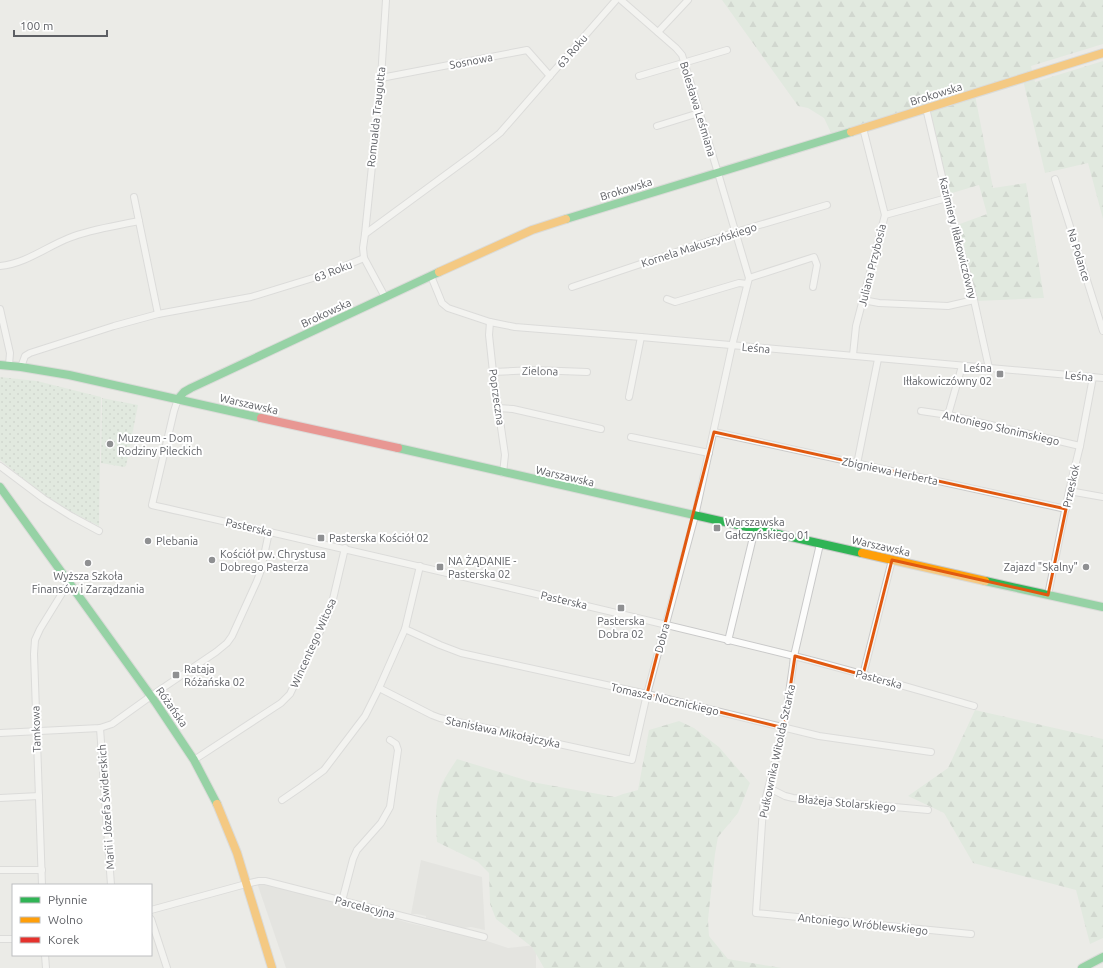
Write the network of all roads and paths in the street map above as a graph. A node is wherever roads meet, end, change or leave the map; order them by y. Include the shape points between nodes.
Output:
1 (386, 0) edge
2 (616, 0) edge
3 (621, 0) edge
4 (688, 0) edge
5 (658, 32) junction
6 (727, 50) dead end
7 (1103, 53) edge
8 (684, 62) junction
9 (550, 76) junction
10 (639, 76) dead end
11 (381, 78) junction
12 (926, 108) junction
13 (699, 113) junction
14 (657, 126) dead end
15 (863, 128) junction
16 (718, 173) junction
17 (1055, 180) dead end
18 (134, 197) dead end
19 (946, 198) junction
20 (827, 205) dead end
21 (884, 215) junction
22 (139, 220) junction
23 (736, 232) junction
24 (365, 234) junction
25 (364, 258) junction
26 (0, 266) edge
27 (431, 276) junction
28 (748, 281) junction
29 (572, 287) dead end
30 (813, 287) dead end
31 (385, 297) junction
32 (668, 299) dead end
33 (863, 300) junction
34 (974, 300) junction
35 (0, 309) edge
36 (158, 314) junction
37 (490, 322) junction
38 (1103, 332) edge
39 (641, 337) junction
40 (732, 346) junction
41 (853, 355) junction
42 (878, 358) junction
43 (0, 365) edge
44 (9, 365) junction
45 (962, 366) junction
46 (21, 367) junction
47 (989, 368) junction
48 (493, 372) junction
49 (587, 372) dead end
50 (1093, 377) junction
51 (1103, 378) edge
52 (629, 397) dead end
53 (178, 399) junction
54 (498, 408) junction
55 (922, 411) dead end
56 (948, 415) junction
57 (601, 429) dead end
58 (714, 432) junction
59 (631, 437) dead end
60 (1080, 446) junction
61 (709, 453) junction
62 (857, 464) junction
63 (0, 466) edge
64 (503, 473) junction
65 (0, 487) edge
66 (1069, 491) junction
67 (1103, 497) edge
68 (1066, 508) junction
69 (694, 516) junction
70 (755, 530) junction
71 (99, 531) dead end
72 (269, 532) junction
73 (820, 544) junction
74 (345, 548) junction
75 (892, 560) junction
76 (420, 566) junction
77 (69, 582) junction
78 (1048, 595) junction
79 (1103, 607) edge
80 (666, 624) junction
81 (405, 629) junction
82 (728, 641) junction
83 (794, 656) junction
84 (863, 675) junction
85 (378, 688) junction
86 (647, 694) junction
87 (151, 696) junction
88 (974, 706) dead end
89 (100, 728) junction
90 (784, 728) junction
91 (36, 731) junction
92 (0, 733) edge
93 (390, 740) dead end
94 (931, 752) dead end
95 (194, 760) junction
96 (632, 760) joint
97 (768, 788) junction
98 (39, 796) junction
99 (0, 798) edge
100 (282, 800) dead end
101 (928, 810) dead end
102 (0, 870) edge
103 (42, 870) junction
104 (42, 884) edge
105 (111, 884) edge
106 (246, 884) junction
107 (342, 901) junction
108 (152, 910) edge
109 (756, 913) joint
110 (152, 922) edge
111 (971, 934) dead end
112 (484, 937) dead end
113 (0, 939) edge
114 (12, 939) edge
115 (45, 956) edge
116 (1103, 957) edge
117 (46, 968) edge
118 (167, 968) edge
119 (272, 968) edge
120 (1082, 968) edge

1 - 11 street, Romualda Traugutta
2 - 9 street, 63 Roku
3 - 5 street, Bolesława Leśmiana
4 - 5 street
5 - 8 street, Bolesława Leśmiana via 676,48
6 - 8 street
7 - 12 main road, Brokowska
8 - 10 street
8 - 13 street, Bolesława Leśmiana
9 - 11 street, Sosnowa via 527,50
9 - 24 street, 63 Roku via 500,133
11 - 24 street, Romualda Traugutta
12 - 15 main road, Brokowska
12 - 19 street, Kazimiery Iłłakowiczówny
13 - 14 street
13 - 16 street, Bolesława Leśmiana
15 - 16 main road, Brokowska
15 - 21 street, Juliana Przybosia
16 - 23 street, Bolesława Leśmiana
16 - 27 main road, Brokowska via 532,230
17 - 38 street, Na Polance
18 - 22 street
19 - 21 street
19 - 34 street, Kazimiery Iłłakowiczówny
20 - 23 street, Kornela Makuszyńskiego
21 - 33 street, Juliana Przybosia
22 - 26 street via 85,232 13,264
22 - 36 street
23 - 28 street, Bolesława Leśmiana
23 - 29 street, Kornela Makuszyńskiego
24 - 25 street, 63 Roku
25 - 31 street
25 - 36 street, 63 Roku via 326,274 251,297
27 - 31 main road, Brokowska
27 - 37 street, Leśna via 442,303 448,308
28 - 30 street via 814,258 817,265
28 - 32 street via 675,302
28 - 40 street, Dobra
31 - 53 main road, Brokowska via 191,388
33 - 34 street via 948,306
33 - 41 street, Juliana Przybosia via 856,326
34 - 47 street, Kazimiery Iłłakowiczówny
35 - 44 street via 10,353
36 - 46 street, 63 Roku via 30,353 25,356
37 - 39 street, Leśna via 515,327
37 - 48 street, Poprzeczna
39 - 40 street, Leśna
39 - 52 street
40 - 41 street, Leśna
40 - 58 street, Dobra
41 - 42 street, Leśna
42 - 45 street, Leśna
42 - 62 street
43 - 44 main road, Warszawska
44 - 46 main road, Warszawska
45 - 47 street, Leśna
45 - 56 street
46 - 53 main road, Warszawska
47 - 50 street, Leśna
48 - 49 street, Zielona
48 - 54 street, Poprzeczna
50 - 51 street, Leśna
50 - 60 street, Przeskok
53 - 64 main road, Warszawska
53 - 72 street, Pasterska via 152,505
54 - 57 street via 513,409
54 - 64 street, Poprzeczna via 505,455
55 - 56 street, Antoniego Słonimskiego
56 - 60 street, Antoniego Słonimskiego
58 - 61 street, Dobra
58 - 62 street, Zbigniewa Herberta
59 - 61 street
60 - 66 street, Przeskok
61 - 69 street, Dobra
62 - 68 street, Zbigniewa Herberta
63 - 71 street via 44,499
64 - 69 main road, Warszawska
65 - 77 main road, Różańska
66 - 67 street
66 - 68 street, Przeskok
68 - 78 street, Przeskok
69 - 70 main road, Warszawska
69 - 80 street, Dobra
70 - 73 main road, Warszawska
70 - 82 street
72 - 74 street, Pasterska
72 - 87 street via 257,581 227,643
73 - 75 main road, Warszawska
73 - 83 street, Pułkownika Witolda Sztarka
74 - 76 street, Pasterska
74 - 95 street, Wincentego Witosa via 328,615 290,694 281,703
75 - 78 main road, Warszawska
75 - 84 street
76 - 80 street, Pasterska
76 - 81 street
77 - 87 main road, Różańska
77 - 91 street, Tamkowa via 35,640
78 - 79 main road, Warszawska
80 - 82 street, Pasterska
80 - 86 street, Dobra
81 - 85 street
81 - 86 street, Tomasza Nocznickiego via 461,653
82 - 83 street, Pasterska
83 - 84 street, Pasterska
83 - 90 street, Pułkownika Witolda Sztarka
84 - 88 street, Pasterska
85 - 96 street, Stanisława Mikołajczyka via 440,718
85 - 100 street via 360,723 330,763 314,778
86 - 90 street, Tomasza Nocznickiego
86 - 96 street, Dobra
87 - 89 street via 112,724
87 - 95 main road, Różańska
89 - 91 street
89 - 105 street, Marii i Józefa Świderskich
90 - 94 street, Tomasza Nocznickiego via 819,736
90 - 97 street, Pułkownika Witolda Sztarka
91 - 92 street
91 - 98 street, Tamkowa
93 - 107 street via 396,744 398,750 390,807 381,823 357,850
95 - 106 main road, Różańska via 228,830
97 - 101 street, Błażeja Stolarskiego via 793,798
97 - 109 street, Pułkownika Witolda Sztarka via 763,808
98 - 99 street
98 - 103 street, Tamkowa
102 - 103 street
103 - 104 street, Tamkowa
106 - 107 street, Parcelacyjna via 265,881
106 - 108 street, Parcelacyjna
106 - 119 main road, Różańska
107 - 112 street, Parcelacyjna
109 - 111 street, Antoniego Wróblewskiego
110 - 118 street
113 - 114 street
115 - 117 street
116 - 120 main road

